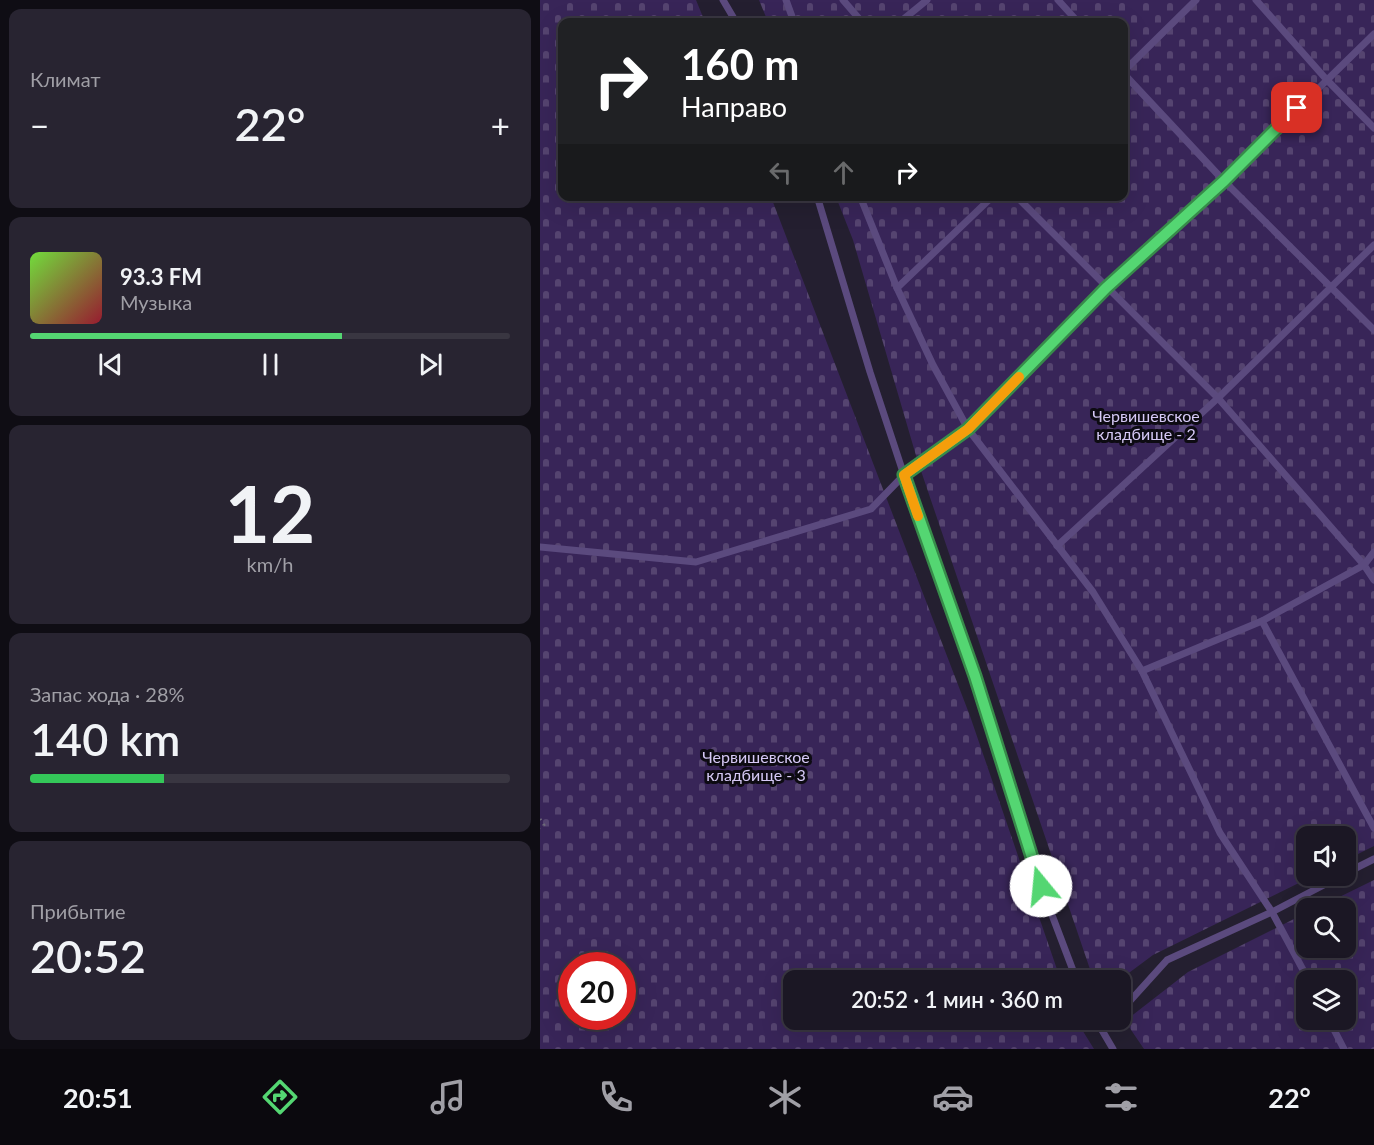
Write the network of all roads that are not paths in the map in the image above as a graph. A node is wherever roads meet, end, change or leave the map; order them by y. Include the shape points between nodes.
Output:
1 (723, 0) edge
2 (786, 0) edge
3 (843, 0) edge
4 (927, 0) edge
5 (1058, 0) edge
6 (1196, 0) edge
7 (1256, 0) edge
8 (734, 18) edge
9 (793, 18) edge
10 (859, 18) edge
11 (905, 18) edge
12 (1074, 18) edge
13 (1374, 34) edge
14 (1128, 69) edge
15 (1128, 77) edge
16 (1326, 79) junction
17 (1374, 128) edge
18 (1224, 181) junction
19 (819, 201) edge
20 (862, 201) edge
21 (988, 201) edge
22 (1021, 201) edge
23 (1374, 245) edge
24 (1332, 287) junction
25 (897, 288) junction
26 (1106, 288) junction
27 (1374, 330) edge
28 (1218, 398) junction
29 (968, 429) junction
30 (904, 475) junction
31 (1057, 546) junction
32 (540, 547) edge
33 (1374, 552) edge
34 (1364, 565) junction
35 (1374, 580) edge
36 (1262, 621) junction
37 (1142, 671) junction
38 (1374, 828) edge
39 (1374, 858) edge
40 (1356, 868) edge
41 (1322, 886) edge
42 (1272, 912) junction
43 (1073, 970) edge
44 (1303, 970) edge
45 (1131, 1000) edge
46 (1334, 1030) edge
47 (1103, 1031) edge
48 (1113, 1049) edge
49 (1344, 1049) edge

1 - 8 lane
2 - 9 lane
3 - 10 lane
4 - 11 lane
5 - 12 lane
6 - 14 lane
7 - 16 lane
13 - 16 lane
15 - 18 lane
16 - 17 lane
16 - 18 lane
18 - 24 lane
18 - 26 lane
19 - 30 lane
20 - 25 lane
21 - 25 lane
22 - 26 lane
23 - 24 lane
24 - 27 lane
24 - 28 lane
25 - 29 lane
26 - 28 lane
26 - 29 lane
28 - 31 lane
28 - 34 lane
29 - 30 lane
29 - 31 lane
30 - 32 lane via 871,509 696,562
30 - 43 lane via 975,676 1041,886
31 - 37 lane via 1093,592
33 - 34 lane
34 - 35 lane
34 - 36 lane
36 - 37 lane
36 - 38 lane
37 - 42 lane via 1220,834
39 - 40 lane
41 - 42 lane
42 - 44 lane
42 - 45 lane via 1167,960
46 - 49 lane
47 - 48 lane

